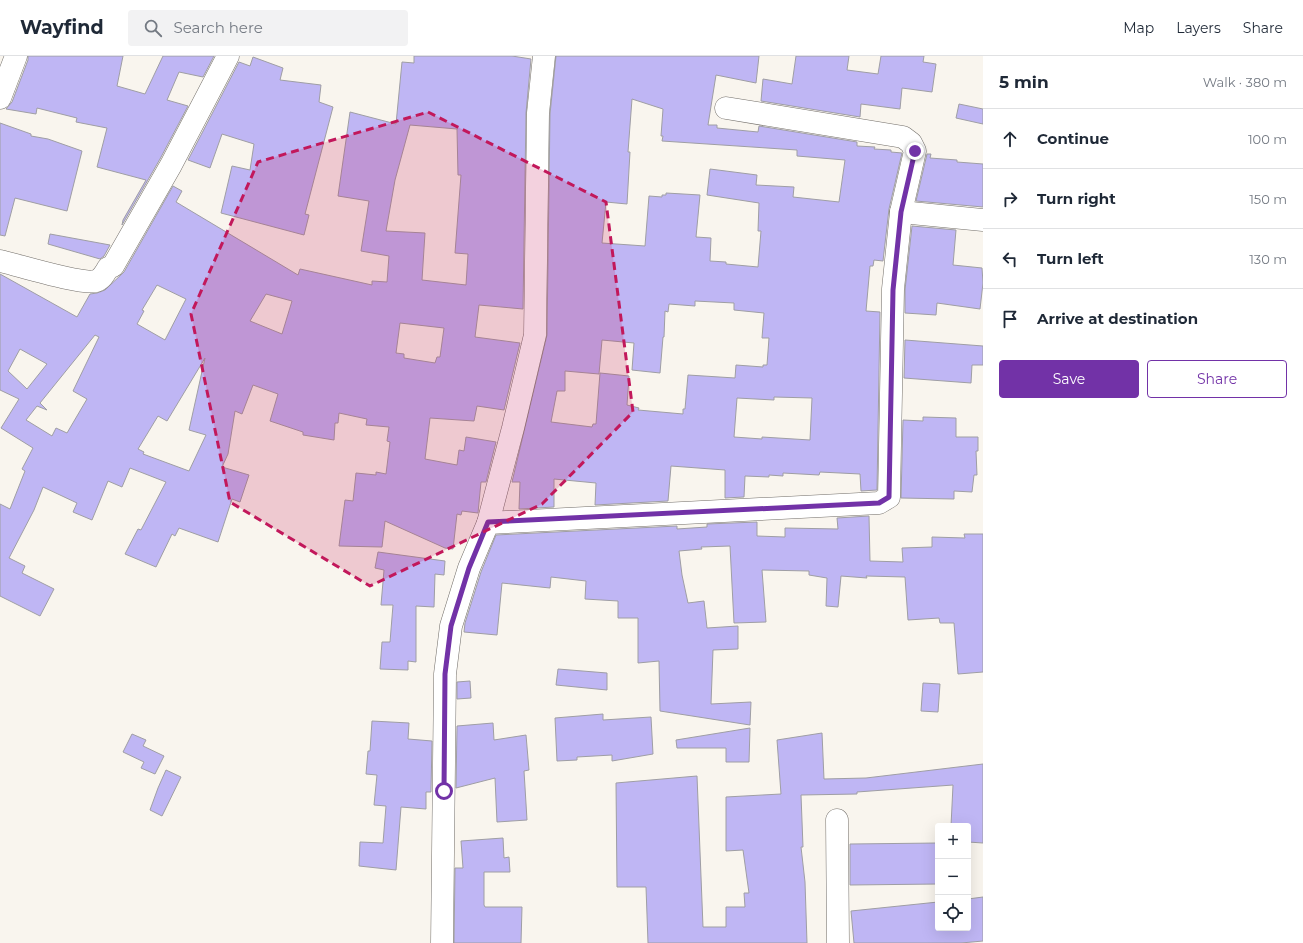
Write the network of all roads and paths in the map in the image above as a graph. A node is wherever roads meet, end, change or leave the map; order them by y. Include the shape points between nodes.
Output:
1 (16, 56) edge
2 (228, 56) edge
3 (544, 56) edge
4 (0, 98) edge
5 (726, 108) dead end
6 (901, 212) junction
7 (983, 220) edge
8 (0, 261) edge
9 (488, 522) junction
10 (837, 820) dead end
11 (442, 943) edge
12 (838, 943) edge

1 - 4 street
2 - 8 street via 171,165 113,266 108,268 101,279 79,281
3 - 9 street via 538,112 535,335
5 - 6 street via 903,137 911,143 915,151
6 - 7 street
6 - 9 street via 893,290 889,497 879,503
9 - 11 street via 469,568 451,626 445,674
10 - 12 street

